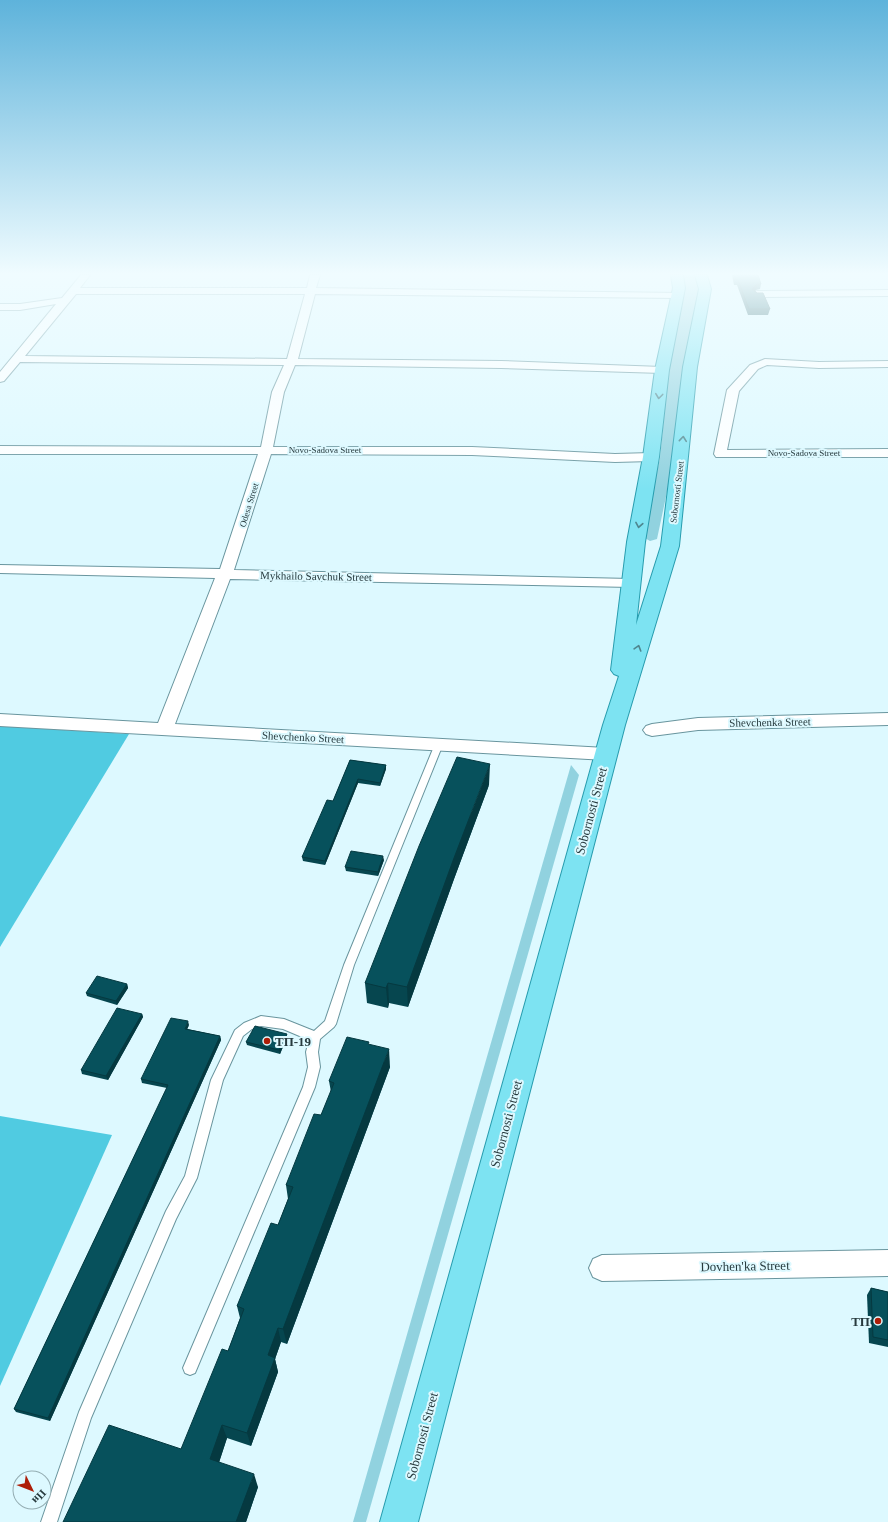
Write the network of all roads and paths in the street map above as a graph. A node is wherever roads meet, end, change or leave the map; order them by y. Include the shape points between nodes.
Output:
1 (28, 346) edge
2 (295, 346) edge
3 (667, 346) edge
4 (694, 346) edge
5 (17, 359) junction
6 (291, 362) junction
7 (888, 364) edge
8 (662, 370) junction
9 (0, 379) edge
10 (0, 450) edge
11 (266, 450) junction
12 (888, 453) edge
13 (651, 457) junction
14 (0, 568) edge
15 (225, 574) junction
16 (631, 583) junction
17 (888, 719) edge
18 (0, 720) edge
19 (614, 725) junction
20 (164, 729) junction
21 (652, 730) dead end
22 (439, 744) junction
23 (606, 754) junction
24 (315, 1037) junction
25 (888, 1263) edge
26 (602, 1268) dead end
27 (190, 1368) dead end
28 (49, 1522) edge
29 (399, 1522) edge

1 - 5 street
2 - 6 street, Odesa Street
3 - 8 main road, Sobornosti Street
19 -> 4 main road, Sobornosti Street via 670,546
5 - 6 street
5 - 9 street
6 - 8 street via 538,364
6 - 11 street, Odesa Street via 278,392
7 - 12 street, Novo-Sadova Street via 819,365 765,362 754,367 733,390 720,454
8 -> 13 main road, Sobornosti Street
10 - 11 street, Novo-Sadova Street
11 - 13 street, Novo-Sadova Street via 472,451 615,458
11 - 15 street, Odesa Street
13 -> 16 main road, Sobornosti Street
14 - 15 street, Mykhailo Savchuk Street
15 - 16 street, Mykhailo Savchuk Street
15 - 20 street, Odesa Street
16 - 19 main road, Sobornosti Street
17 - 21 street, Shevchenka Street via 698,724
18 - 20 street, Shevchenko Street
19 - 23 main road, Sobornosti Street
20 - 22 street, Shevchenko Street
22 - 23 street, Shevchenko Street
22 - 24 lane via 348,966 330,1024
23 - 29 main road, Sobornosti Street
24 - 27 lane via 312,1052 314,1067 309,1087
24 - 28 lane via 284,1024 261,1021 239,1033 217,1080 190,1178 162,1235 87,1410
25 - 26 street, Dovhen'ka Street

